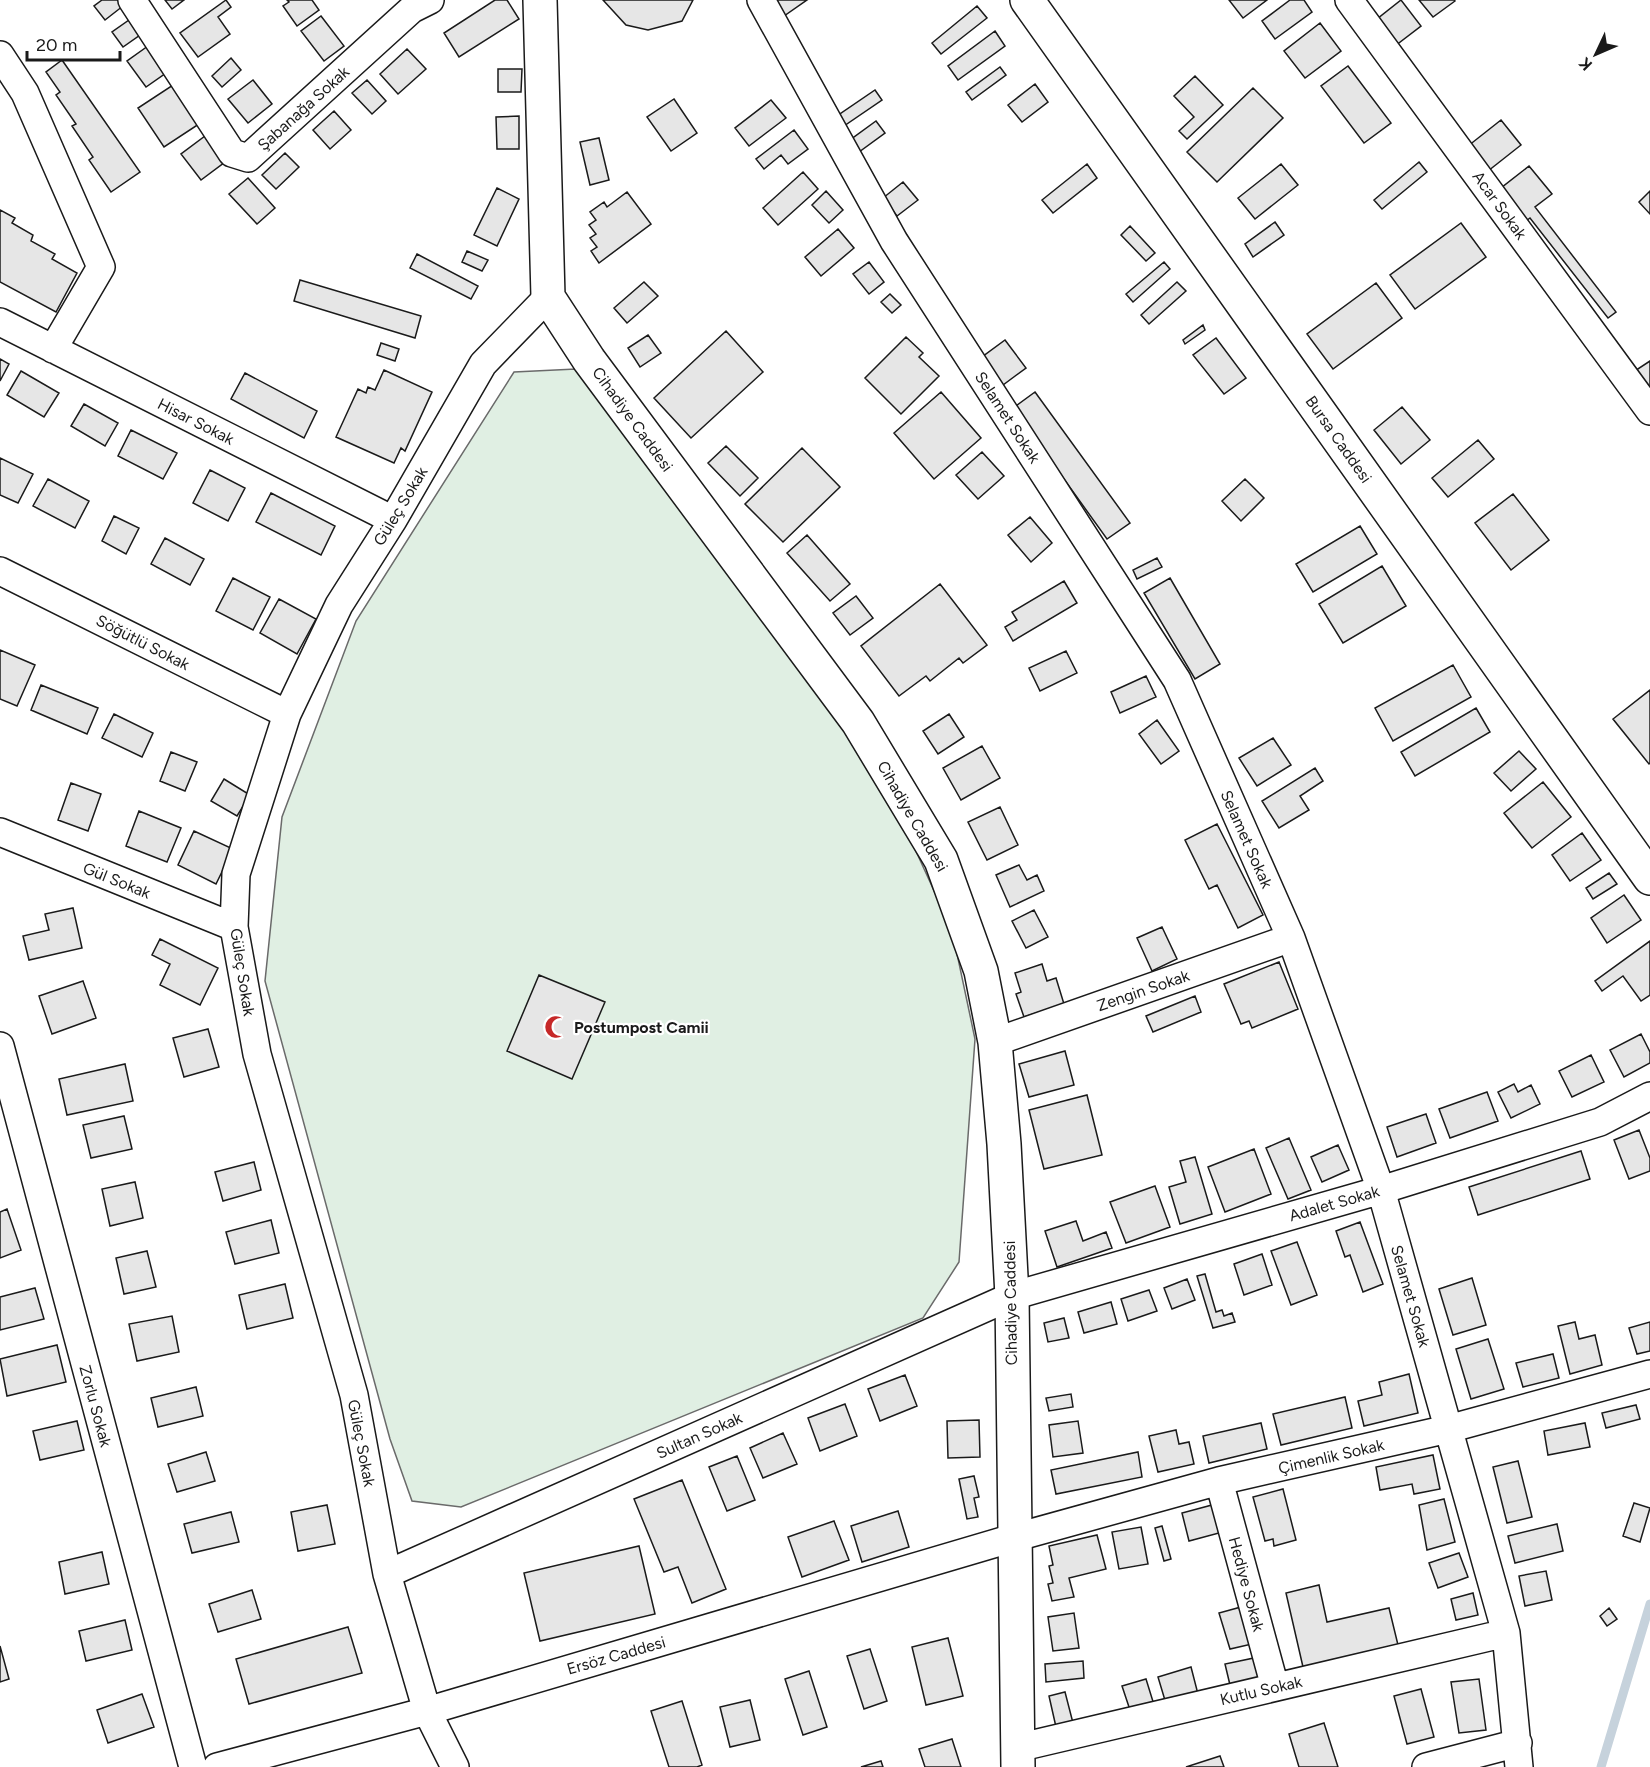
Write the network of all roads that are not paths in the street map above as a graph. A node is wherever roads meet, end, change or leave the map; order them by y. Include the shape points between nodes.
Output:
1 (132, 0) edge
2 (540, 0) edge
3 (761, 0) edge
4 (1027, 0) edge
5 (1349, 0) edge
6 (416, 3) edge
7 (0, 55) edge
8 (548, 297) junction
9 (0, 322) edge
10 (53, 349) junction
11 (1650, 411) edge
12 (393, 520) junction
13 (0, 571) edge
14 (287, 714) junction
15 (3, 842) edge
16 (1650, 878) edge
17 (234, 927) junction
18 (1291, 938) junction
19 (995, 1042) junction
20 (0, 1046) edge
21 (1650, 1096) edge
22 (1382, 1190) junction
23 (1012, 1296) junction
24 (1650, 1374) edge
25 (1449, 1429) junction
26 (1219, 1481) junction
27 (1013, 1538) junction
28 (387, 1574) junction
29 (1506, 1633) junction
30 (1275, 1687) junction
31 (427, 1711) junction
32 (1519, 1755) edge
33 (1018, 1758) edge
34 (193, 1767) edge
35 (217, 1767) edge
36 (455, 1767) edge
37 (1426, 1767) edge

1 - 6 street, Şabanağa Sokak via 232,153 248,158
2 - 8 street
3 - 18 street, Selamet Sokak via 894,241 1177,680
4 - 16 street, Bursa Caddesi
5 - 11 street, Acar Sokak
7 - 10 street via 25,93 101,267
8 - 12 street, Güleç Sokak via 483,364
8 - 19 street, Cihadiye Caddesi via 589,360 858,722 935,850 981,971
9 - 10 street, Hisar Sokak
10 - 12 street, Hisar Sokak
12 - 14 street, Güleç Sokak via 339,605
13 - 14 street, Söğütlü Sokak
14 - 17 street, Güleç Sokak via 236,874
15 - 17 street, Gül Sokak
17 - 28 street, Güleç Sokak via 257,1054 354,1395
18 - 19 street, Zengin Sokak
18 - 22 street, Selamet Sokak
19 - 23 street, Cihadiye Caddesi
20 - 34 street, Zorlu Sokak
21 - 22 street, Adalet Sokak via 1600,1122
22 - 23 street, Adalet Sokak
22 - 25 street, Selamet Sokak
23 - 27 street, Cihadiye Caddesi
23 - 28 street, Sultan Sokak
24 - 25 street, Çimenlik Sokak
25 - 26 street, Çimenlik Sokak
25 - 29 street, Selamet Sokak
26 - 27 street, Çimenlik Sokak
26 - 30 street, Hediye Sokak
27 - 31 street, Ersöz Caddesi
27 - 33 street, Cihadiye Caddesi
28 - 31 street, Güleç Sokak
29 - 30 street, Kutlu Sokak
29 - 32 street, Selamet Sokak
30 - 33 street, Kutlu Sokak
31 - 35 street, Ersöz Caddesi
31 - 36 street, Güleç Sokak
32 - 37 street

